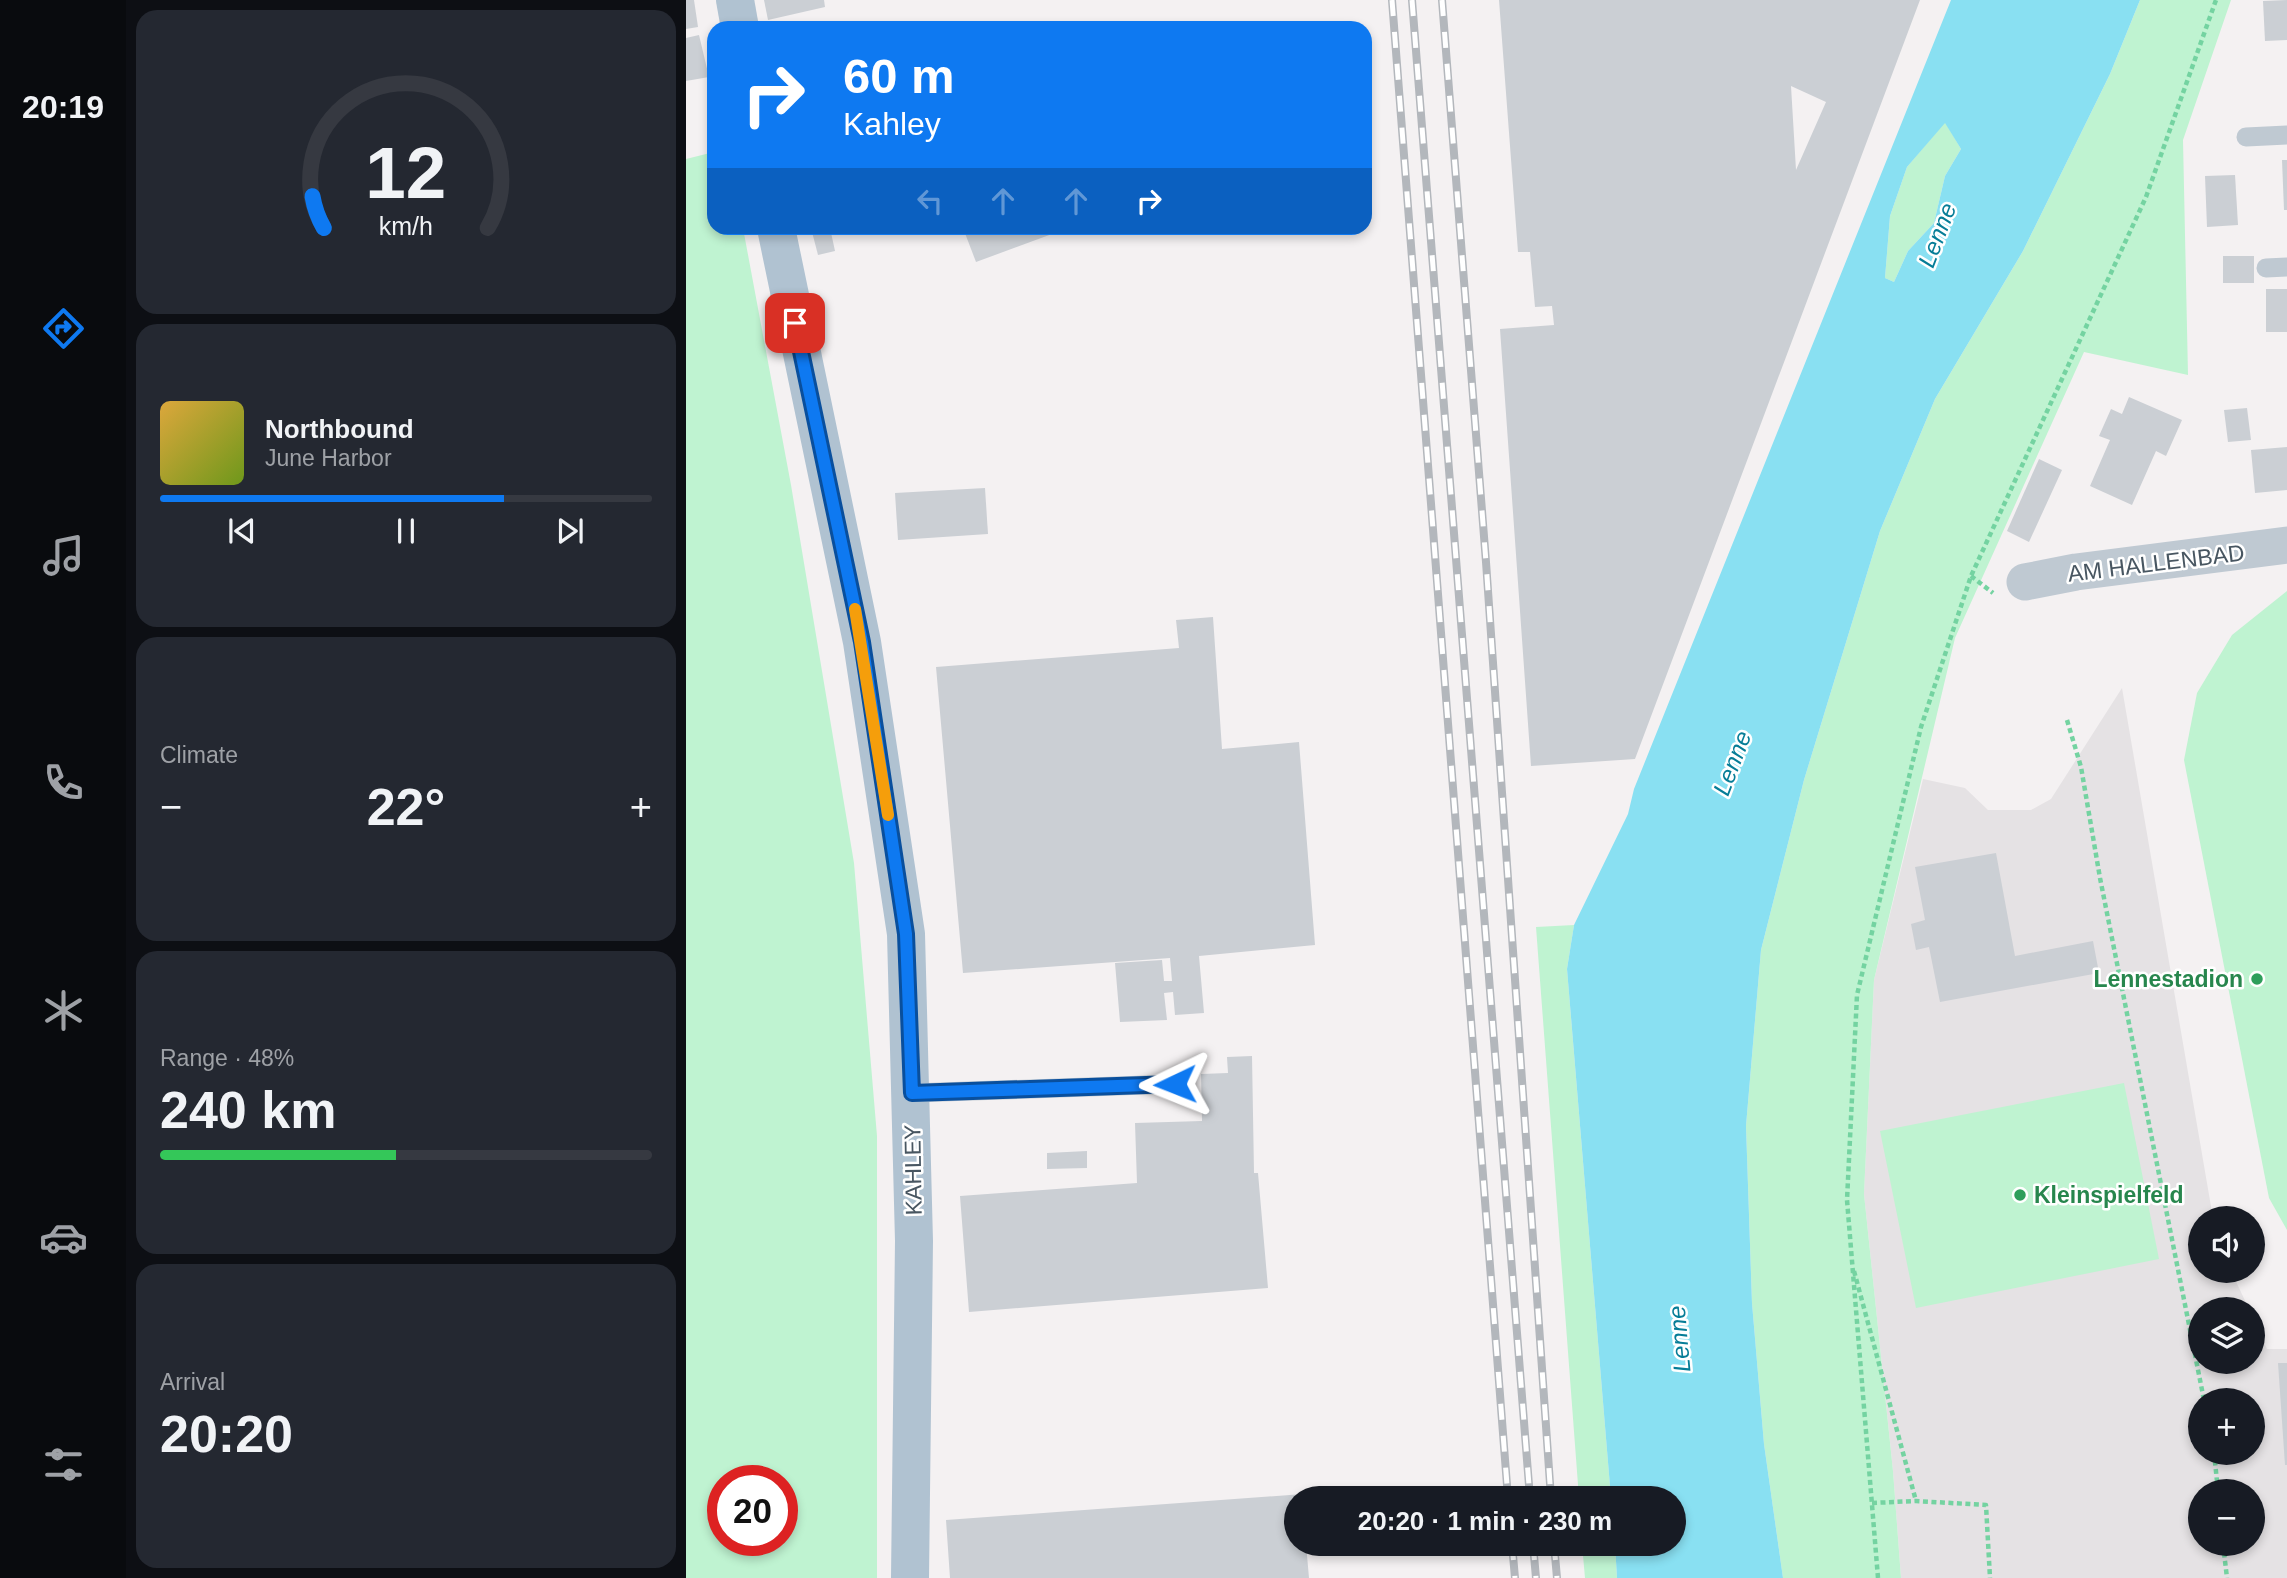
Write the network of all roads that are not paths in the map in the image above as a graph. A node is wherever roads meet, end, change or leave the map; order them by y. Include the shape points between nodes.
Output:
1 (735, 0) edge
2 (739, 21) edge
3 (2287, 135) edge
4 (2246, 137) dead end
5 (777, 235) edge
6 (2287, 267) edge
7 (2266, 268) dead end
8 (2287, 545) edge
9 (2014, 591) road end
10 (1175, 1084) dead end
11 (912, 1093) junction
12 (910, 1578) edge

1 - 2 main road
3 - 4 lane
5 - 11 main road, KAHLEY via 864,656 906,934
6 - 7 lane
8 - 9 street, AM HALLENBAD via 2076,572
10 - 11 lane
11 - 12 main road, KAHLEY

